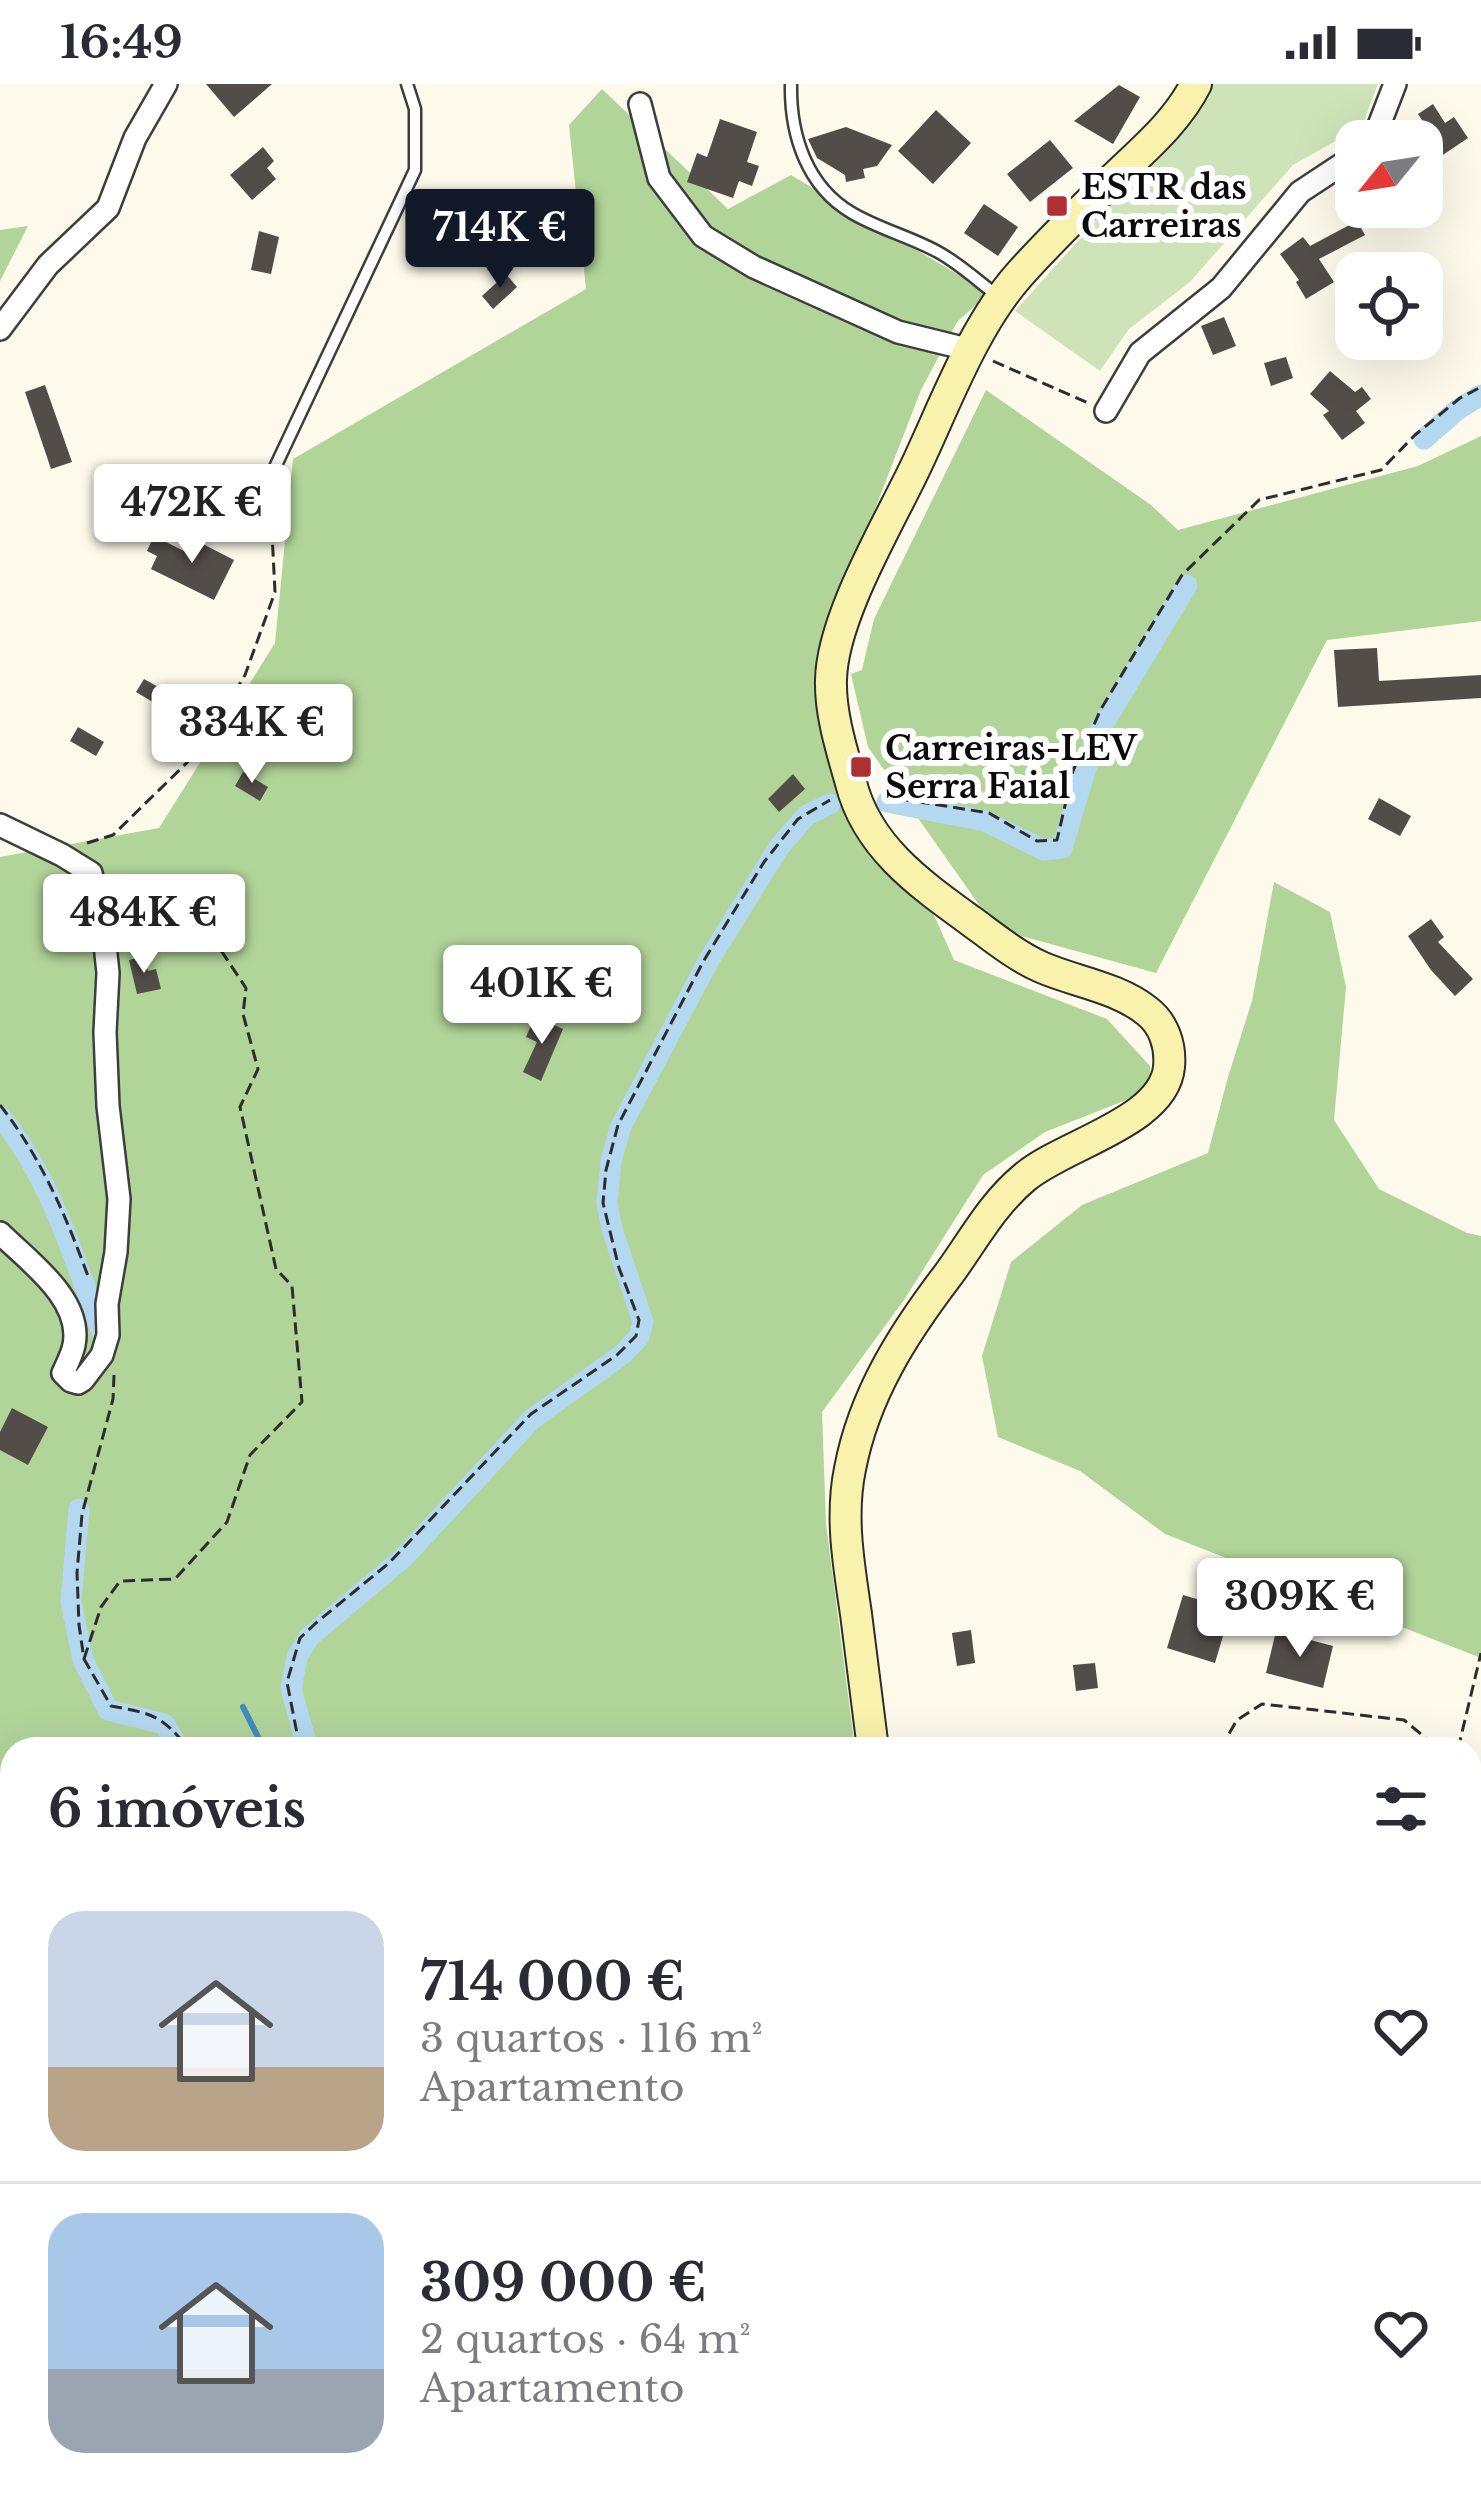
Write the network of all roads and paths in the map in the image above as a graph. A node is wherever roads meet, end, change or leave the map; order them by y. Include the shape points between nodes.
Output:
1 (166, 84) edge
2 (407, 84) edge
3 (791, 84) edge
4 (1196, 84) edge
5 (1395, 84) edge
6 (640, 104) dead end
7 (1381, 120) edge
8 (1335, 169) edge
9 (1001, 298) junction
10 (0, 329) edge
11 (971, 350) junction
12 (1481, 387) edge
13 (1106, 412) joint
14 (269, 480) joint
15 (854, 796) junction
16 (0, 825) edge
17 (62, 854) junction
18 (94, 884) junction
19 (198, 884) dead end
20 (197, 926) junction
21 (0, 1106) edge
22 (0, 1233) edge
23 (94, 1294) dead end
24 (108, 1335) junction
25 (1481, 1653) edge
26 (84, 1660) junction
27 (178, 1737) edge
28 (297, 1737) edge
29 (872, 1737) edge
30 (1227, 1737) edge
31 (1425, 1737) edge
32 (1462, 1737) edge

1 - 10 street via 108,208 48,265
2 - 14 lane via 415,170
3 - 9 lane via 795,137 826,192 850,212 944,255
4 - 9 main road via 1162,132
5 - 7 street
6 - 11 street via 659,178 703,236 898,332
8 - 13 street via 1300,192 1221,288 1140,353
9 - 11 main road
11 - 13 path
11 - 15 main road via 836,647 832,700
12 - 15 path via 1381,470 1258,500 1182,575 1101,710 1073,771 1057,840 1037,841 989,813
14 - 17 path via 275,592 245,675 202,748 113,835
15 - 28 path via 826,800 798,819 764,862 618,1125 603,1203 636,1336 531,1414 389,1563 300,1638 287,1682
15 - 29 main road via 869,827 920,884 1037,966 1147,1010 1164,1033 1169,1064 1159,1094 1141,1113 1050,1158 1007,1193 884,1369 849,1473 845,1524
16 - 17 street
17 - 18 street
18 - 20 lane via 121,904
18 - 24 street via 108,973 108,1106 119,1199
19 - 20 lane via 208,916
20 - 26 path via 246,988 243,1014 257,1069 240,1107 276,1269 292,1286 302,1402 250,1456 227,1522 175,1579 120,1581 100,1607
21 - 23 path via 66,1217
22 - 24 street via 70,1312 75,1340 63,1373 70,1382 83,1380
24 - 26 path via 113,1399 82,1514 77,1574
25 - 32 path
26 - 27 path via 111,1706 166,1722
30 - 31 path via 1262,1704 1404,1720

